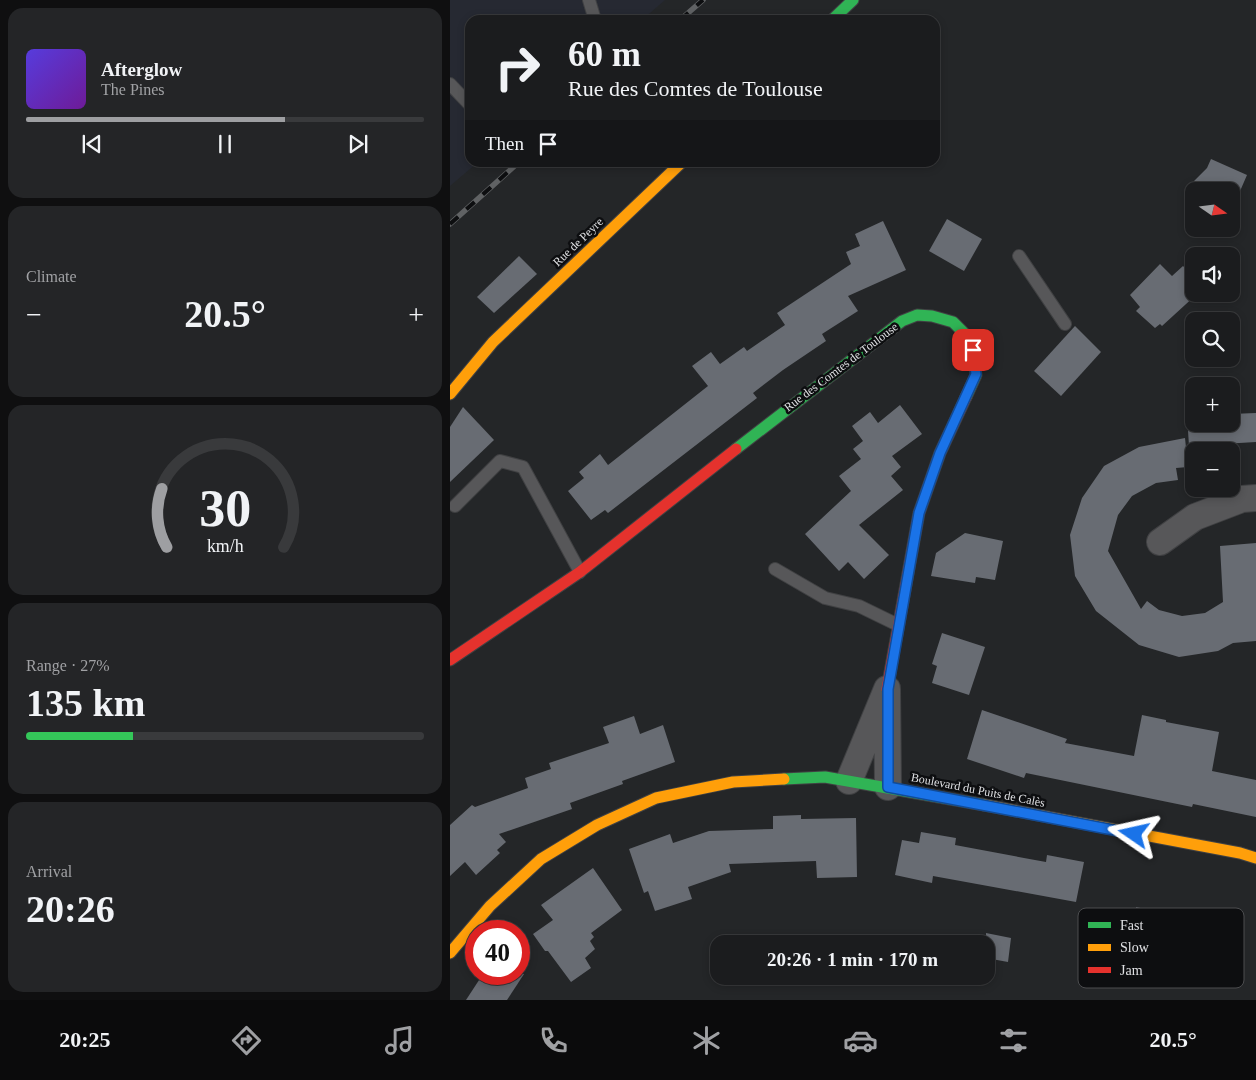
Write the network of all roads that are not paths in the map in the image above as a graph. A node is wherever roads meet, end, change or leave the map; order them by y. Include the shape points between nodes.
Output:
1 (589, 0) edge
2 (854, 0) edge
3 (594, 15) edge
4 (838, 15) edge
5 (450, 84) edge
6 (465, 100) edge
7 (677, 167) edge
8 (1019, 256) dead end
9 (1065, 324) dead end
10 (450, 394) edge
11 (1256, 498) edge
12 (455, 506) dead end
13 (1160, 542) dead end
14 (775, 569) dead end
15 (580, 572) junction
16 (898, 625) junction
17 (450, 660) edge
18 (888, 689) junction
19 (849, 780) junction
20 (888, 787) junction
21 (1256, 858) edge
22 (450, 953) edge

1 - 3 lane
2 - 4 street
5 - 6 lane
7 - 10 street, Rue de Peyre via 493,342
8 - 9 lane
11 - 13 street via 1242,499 1195,517
12 - 15 lane via 500,461 524,467
14 - 16 lane via 825,598 859,606
15 - 16 street, Rue des Comtes de Toulouse via 902,321 916,315 932,316 953,322 965,334 973,350 976,374 940,453 919,513
15 - 17 street, Rue des Comtes de Toulouse
16 - 18 street, Rue des Comtes de Toulouse
18 - 19 street, Rue des Comtes de Toulouse
18 - 20 street, Rue des Comtes de Toulouse
19 - 20 street, Boulevard du Puits de Calès
19 - 22 street, Boulevard du Puits de Calès via 825,777 733,782 656,798 597,825 541,858 490,906
20 - 21 street, Boulevard du Puits de Calès

